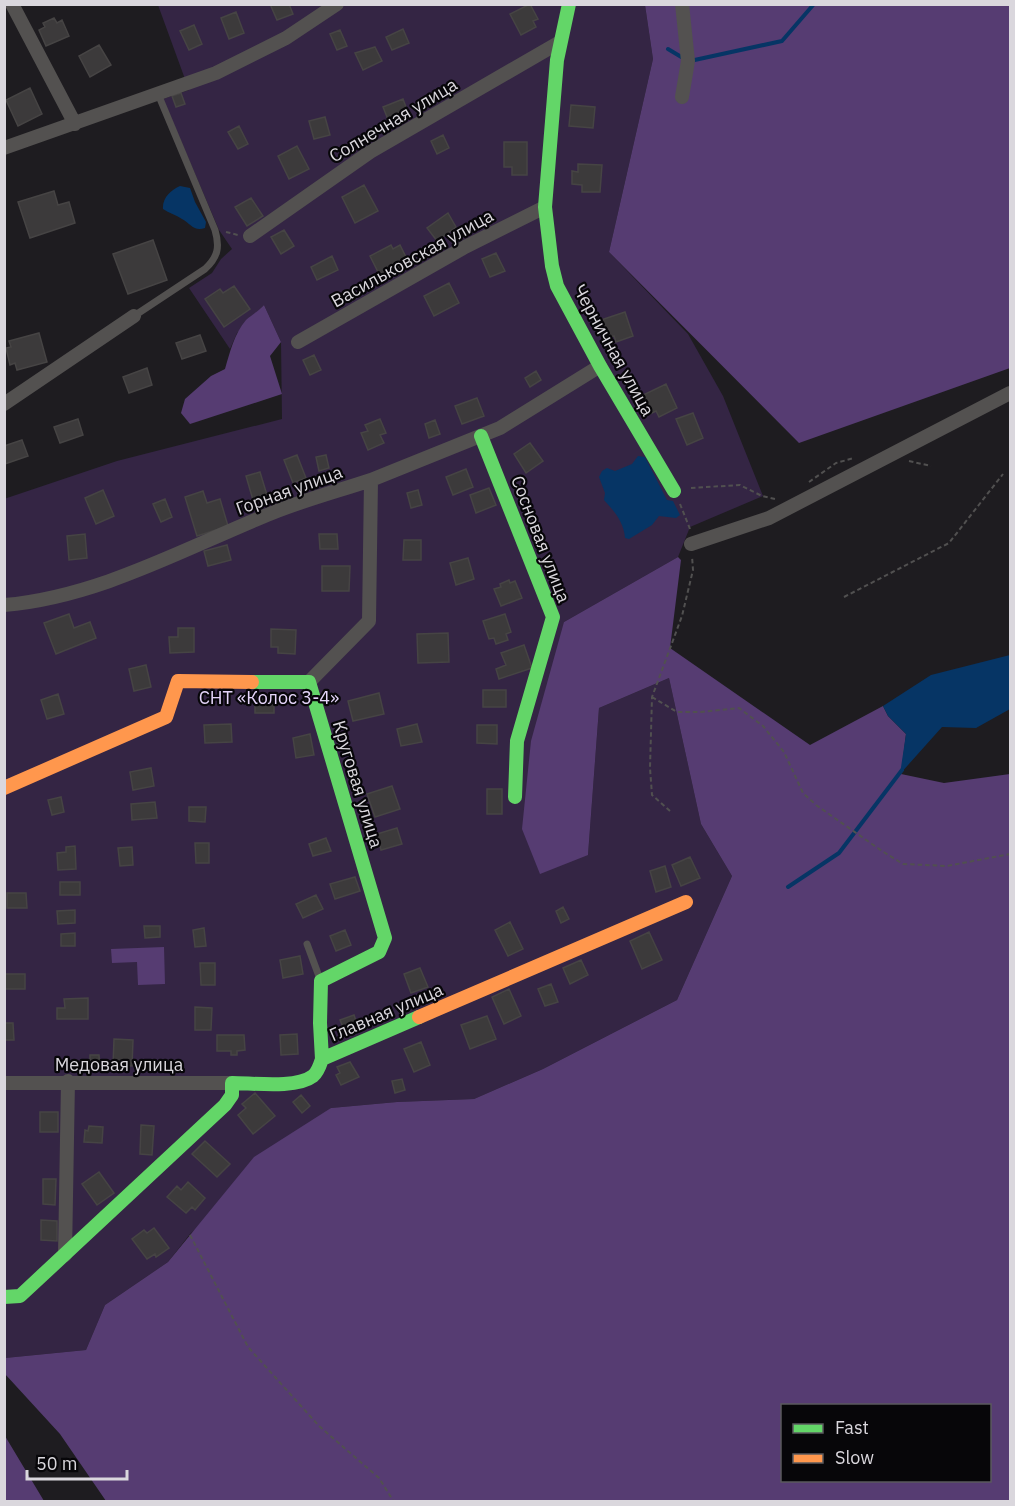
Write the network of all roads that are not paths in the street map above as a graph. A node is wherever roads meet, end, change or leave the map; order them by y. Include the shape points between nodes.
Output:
1 (12, 4) edge
2 (337, 4) edge
3 (569, 4) edge
4 (682, 4) edge
5 (560, 42) junction
6 (158, 94) junction
7 (682, 97) dead end
8 (73, 119) junction
9 (4, 148) edge
10 (545, 207) junction
11 (250, 236) road end
12 (134, 316) joint
13 (298, 342) dead end
14 (600, 366) junction
15 (1011, 393) edge
16 (4, 404) edge
17 (481, 436) junction
18 (371, 480) junction
19 (678, 490) road end
20 (691, 544) road end
21 (4, 605) edge
22 (309, 682) junction
23 (4, 788) edge
24 (515, 796) dead end
25 (686, 902) dead end
26 (307, 944) dead end
27 (321, 981) junction
28 (322, 1059) junction
29 (68, 1082) junction
30 (4, 1083) edge
31 (232, 1083) junction
32 (65, 1255) junction
33 (4, 1297) edge

1 - 8 street
2 - 6 street via 251,57
3 - 5 street, Черничная улица
4 - 7 street via 688,61
5 - 10 street, Черничная улица
5 - 11 street, Солнечная улица via 370,152
6 - 8 street
6 - 12 lane via 219,244 217,256 205,269
8 - 9 street
10 - 13 street, Васильковская улица via 465,247
10 - 14 street, Черничная улица via 557,286
12 - 16 street
14 - 17 street
14 - 19 street, Черничная улица
15 - 20 street via 769,519
17 - 18 street
17 - 24 street, Сосновая улица via 553,617 517,741
18 - 21 street, Горная улица via 274,512 96,587
18 - 22 street, Горная улица via 369,621
22 - 23 street via 178,681 166,717
22 - 27 street, Круговая улица via 385,938 379,952
25 - 28 street, Главная улица
26 - 27 lane
27 - 28 street
28 - 31 street, Главная улица via 311,1078
29 - 30 street, Медовая улица
29 - 31 street, Медовая улица
29 - 32 street
31 - 32 street via 232,1095 225,1105
32 - 33 street via 20,1296

